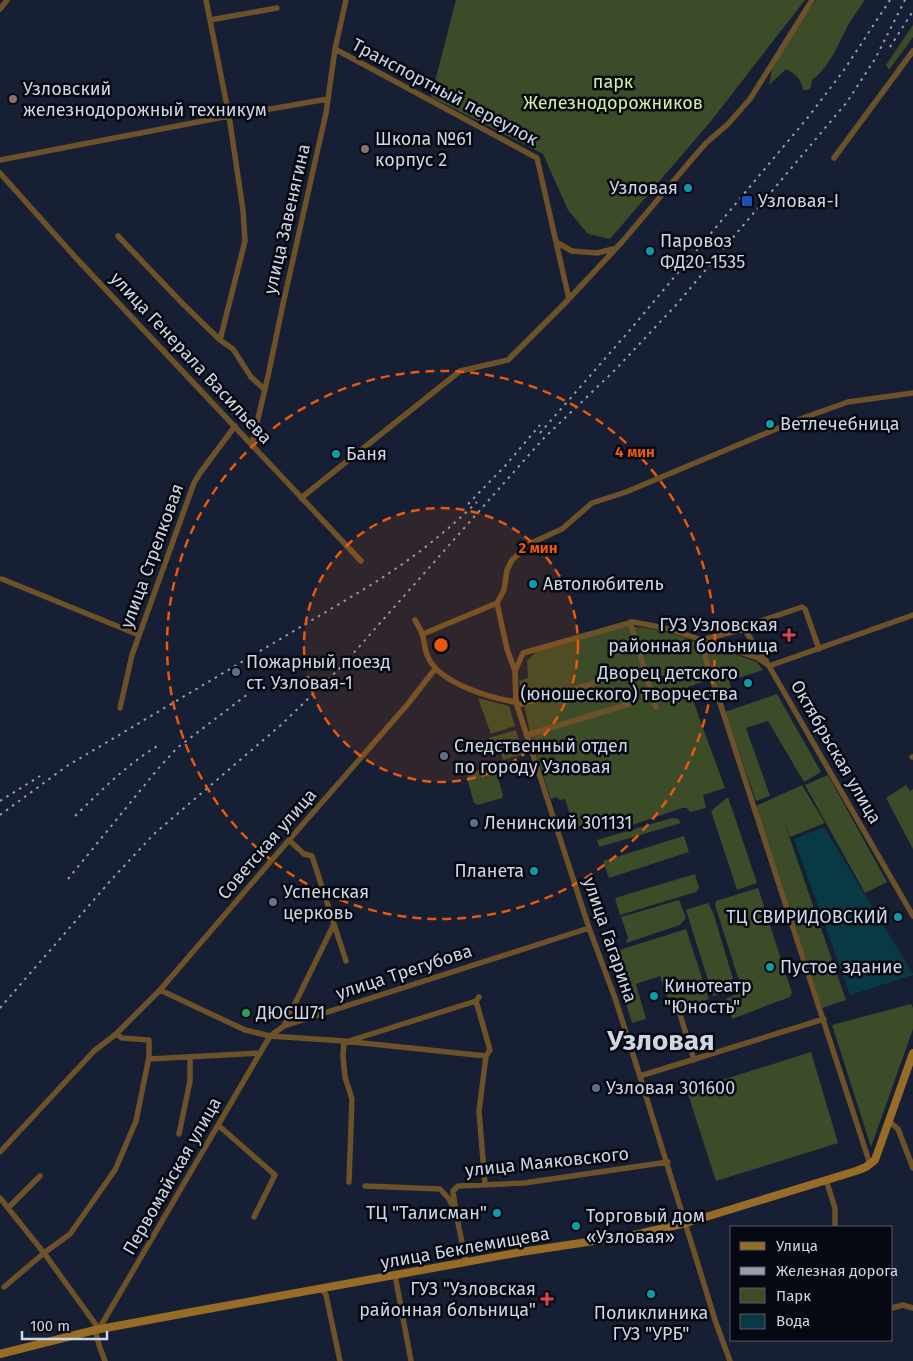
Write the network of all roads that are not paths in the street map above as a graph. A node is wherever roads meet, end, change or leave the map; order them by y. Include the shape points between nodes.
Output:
1 (7, 0) edge
2 (206, 0) edge
3 (346, 0) edge
4 (812, 0) edge
5 (277, 8) dead end
6 (0, 9) edge
7 (210, 20) junction
8 (335, 50) junction
9 (913, 51) edge
10 (328, 100) junction
11 (229, 116) junction
12 (834, 158) dead end
13 (0, 160) edge
14 (0, 174) edge
15 (118, 236) dead end
16 (558, 243) junction
17 (617, 246) junction
18 (569, 299) junction
19 (220, 340) junction
20 (264, 390) junction
21 (913, 393) edge
22 (236, 426) junction
23 (252, 444) junction
24 (301, 498) junction
25 (361, 561) dead end
26 (2, 579) dead end
27 (497, 603) junction
28 (913, 616) edge
29 (415, 620) dead end
30 (630, 622) junction
31 (744, 629) junction
32 (423, 634) junction
33 (139, 635) junction
34 (702, 640) junction
35 (819, 649) junction
36 (769, 666) junction
37 (435, 669) junction
38 (514, 671) junction
39 (626, 674) dead end
40 (517, 704) junction
41 (630, 704) dead end
42 (656, 707) dead end
43 (120, 708) dead end
44 (527, 735) junction
45 (289, 840) junction
46 (913, 916) edge
47 (334, 924) junction
48 (589, 928) junction
49 (346, 962) dead end
50 (160, 990) junction
51 (679, 1011) dead end
52 (824, 1018) junction
53 (284, 1026) junction
54 (116, 1034) junction
55 (270, 1036) junction
56 (346, 1041) junction
57 (260, 1053) junction
58 (913, 1053) edge
59 (486, 1056) junction
60 (190, 1057) junction
61 (149, 1059) junction
62 (694, 1060) junction
63 (640, 1076) junction
64 (888, 1121) junction
65 (218, 1125) junction
66 (179, 1134) dead end
67 (0, 1152) edge
68 (668, 1162) junction
69 (870, 1164) junction
70 (913, 1168) edge
71 (40, 1176) dead end
72 (826, 1180) junction
73 (349, 1182) dead end
74 (484, 1185) junction
75 (365, 1186) dead end
76 (0, 1198) edge
77 (8, 1208) junction
78 (456, 1214) junction
79 (254, 1217) dead end
80 (686, 1223) junction
81 (835, 1226) edge
82 (44, 1253) junction
83 (466, 1262) junction
84 (395, 1275) junction
85 (4, 1287) dead end
86 (321, 1288) junction
87 (893, 1308) edge
88 (913, 1308) edge
89 (97, 1330) junction
90 (0, 1354) edge
91 (106, 1361) edge
92 (340, 1361) edge
93 (411, 1361) edge
94 (730, 1361) edge

1 - 6 street
2 - 7 street
3 - 8 street, улица Завенягина
4 - 17 street via 750,99 706,143
5 - 7 street
7 - 11 street
8 - 10 street, улица Завенягина
8 - 16 street, Транспортный переулок via 537,158
9 - 12 street
10 - 11 street
10 - 20 street, улица Завенягина
11 - 13 street
11 - 19 street via 245,241
14 - 22 street, улица Генерала Васильева
15 - 19 street
16 - 17 street via 572,251 597,253
16 - 18 street, Транспортный переулок
17 - 18 street
18 - 24 street via 508,360 460,371
19 - 20 street via 233,349 251,377
20 - 23 street, улица Завенягина
21 - 27 street via 848,402 592,503 562,529 529,544 512,560
22 - 23 street, улица Генерала Васильева
22 - 33 street, улица Стрелковая via 194,483
23 - 24 street, улица Генерала Васильева
24 - 25 street, улица Генерала Васильева
26 - 33 street
27 - 32 street
27 - 38 street, улица Гагарина
28 - 35 street
29 - 32 street
30 - 34 street via 666,628
30 - 38 street via 523,653
30 - 42 street
31 - 34 street
31 - 35 street via 804,607
31 - 36 street, Октябрьская улица
32 - 37 street via 427,656
33 - 43 street, улица Стрелковая
34 - 36 street via 758,658
34 - 52 street
35 - 36 street
36 - 46 street, Октябрьская улица
37 - 40 street via 473,690
37 - 45 street, Советская улица via 407,706
38 - 40 street, улица Гагарина
39 - 40 street
40 - 44 street, улица Гагарина
41 - 44 street
44 - 48 street, улица Гагарина
45 - 47 street via 304,854 312,856
45 - 50 street, Советская улица
47 - 49 street
47 - 53 street
48 - 53 street, улица Трегубова
48 - 63 street, улица Гагарина
50 - 54 street, Советская улица
50 - 55 street via 245,1030
51 - 62 street
52 - 62 street
52 - 69 street
53 - 55 street, улица Трегубова
54 - 61 street via 122,1038 149,1040
54 - 67 street, Советская улица via 94,1051
55 - 56 street
55 - 57 street, Первомайская улица
56 - 59 street
56 - 59 street via 478,999 490,1045
56 - 73 street via 343,1056 345,1077 352,1099
57 - 60 street
57 - 65 street, Первомайская улица
58 - 64 main road
59 - 74 street via 479,1111
60 - 61 street
60 - 66 street via 190,1081
61 - 82 street via 136,1121 115,1170 70,1234
62 - 63 street
63 - 68 street, улица Гагарина
64 - 69 main road via 875,1160
64 - 70 street via 898,1129
65 - 79 street via 274,1175
65 - 89 street, Первомайская улица
68 - 74 street, улица Маяковского via 524,1183
68 - 80 street, улица Гагарина
69 - 72 main road, улица Беклемищева
71 - 77 street
72 - 80 main road, улица Беклемищева
72 - 81 street via 835,1208
74 - 78 street, улица Маяковского via 458,1186 454,1191
75 - 78 street, улица Маяковского via 440,1189 449,1198
76 - 77 street
77 - 82 street
78 - 83 street, улица Маяковского
80 - 83 main road, улица Беклемищева via 634,1235
80 - 94 street, улица Гагарина
82 - 85 street
82 - 89 street
83 - 84 main road, улица Беклемищева
84 - 86 main road, улица Беклемищева
84 - 93 street
86 - 89 main road, улица Беклемищева
86 - 92 street via 326,1295
87 - 88 street via 903,1305
89 - 90 main road, улица Беклемищева
89 - 91 street

